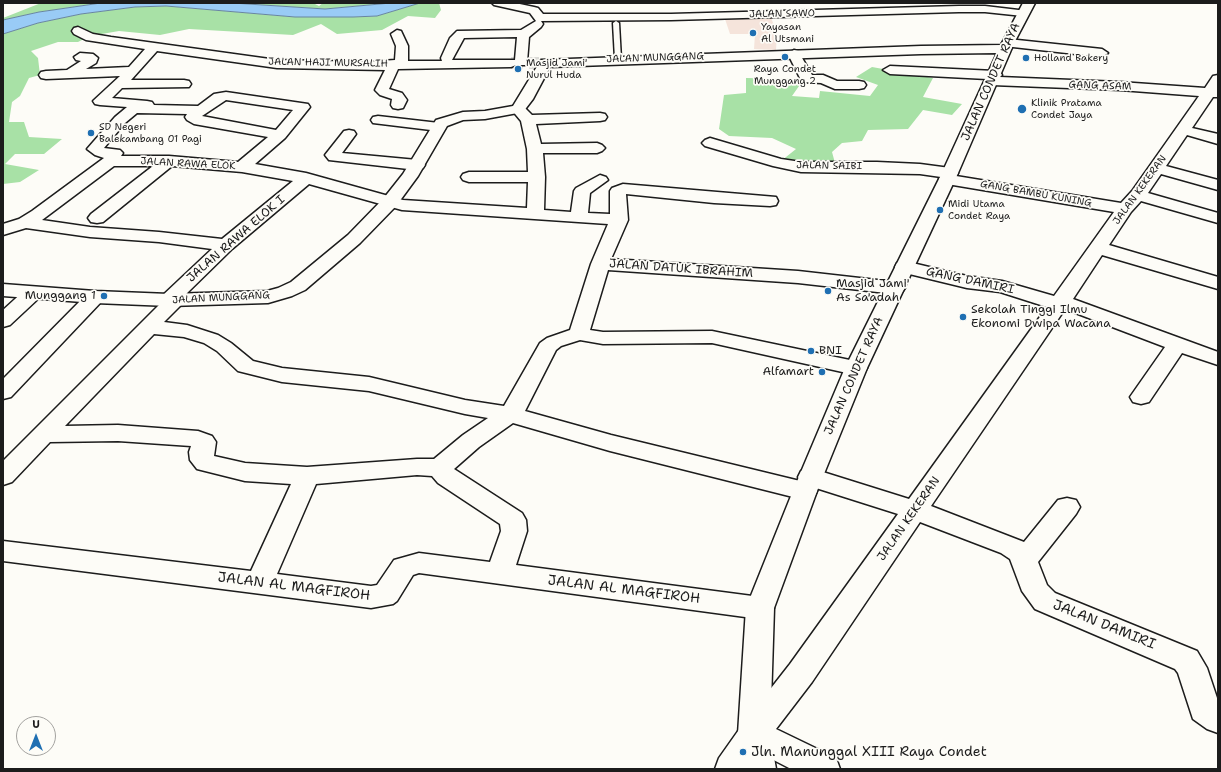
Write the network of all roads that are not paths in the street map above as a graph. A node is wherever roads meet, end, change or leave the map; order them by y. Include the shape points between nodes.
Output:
1 (498, 3) edge
2 (1026, 8) edge
3 (540, 18) junction
4 (616, 23) dead end
5 (78, 31) dead end
6 (518, 33) dead end
7 (397, 34) dead end
8 (1007, 46) junction
9 (154, 47) junction
10 (1102, 52) dead end
11 (794, 54) junction
12 (80, 57) dead end
13 (618, 59) junction
14 (446, 60) junction
15 (397, 64) junction
16 (890, 70) dead end
17 (133, 71) junction
18 (70, 74) junction
19 (46, 75) dead end
20 (994, 78) junction
21 (118, 84) junction
22 (859, 85) dead end
23 (1215, 88) edge
24 (398, 105) dead end
25 (137, 107) junction
26 (156, 108) junction
27 (201, 110) junction
28 (523, 115) junction
29 (600, 118) dead end
30 (378, 120) dead end
31 (438, 128) junction
32 (1183, 130) junction
33 (349, 134) dead end
34 (280, 135) junction
35 (1218, 139) edge
36 (710, 143) dead end
37 (1218, 143) edge
38 (597, 148) dead end
39 (1218, 148) edge
40 (535, 149) junction
41 (110, 160) junction
42 (169, 161) junction
43 (417, 164) junction
44 (242, 167) junction
45 (1157, 168) junction
46 (948, 176) junction
47 (537, 177) junction
48 (306, 178) junction
49 (469, 178) dead end
50 (600, 180) dead end
51 (1218, 185) edge
52 (770, 201) dead end
53 (390, 202) junction
54 (1131, 202) junction
55 (535, 214) junction
56 (97, 218) dead end
57 (579, 218) junction
58 (1218, 218) edge
59 (619, 220) junction
60 (25, 223) junction
61 (3, 230) edge
62 (226, 245) junction
63 (1099, 248) junction
64 (600, 264) junction
65 (904, 267) junction
66 (1218, 283) edge
67 (895, 288) junction
68 (3, 290) edge
69 (33, 293) junction
70 (95, 297) junction
71 (172, 300) junction
72 (1060, 302) junction
73 (3, 321) edge
74 (150, 327) junction
75 (579, 334) junction
76 (1178, 344) junction
77 (1218, 359) edge
78 (856, 368) junction
79 (3, 392) edge
80 (1141, 396) dead end
81 (510, 414) junction
82 (44, 434) junction
83 (439, 468) junction
84 (3, 476) edge
85 (307, 476) junction
86 (807, 484) junction
87 (1068, 507) dead end
88 (915, 510) junction
89 (3, 551) edge
90 (1024, 560) junction
91 (499, 574) junction
92 (260, 583) junction
93 (760, 608) junction
94 (1218, 719) edge
95 (754, 734) junction
96 (731, 769) edge
97 (760, 769) edge
98 (824, 769) edge

1 - 3 street via 534,10
2 - 3 street, JALAN SAWO via 601,12
2 - 8 street, JALAN CONDET RAYA
3 - 14 street, JALAN HAJI MURSALIH via 538,23 525,33 516,63
4 - 13 lane
5 - 9 street, JALAN HAJI MURSALIH via 97,39
6 - 14 street via 461,34 456,38
7 - 15 street via 402,46
8 - 10 street, JALAN MUNGGANG
8 - 11 street, JALAN MUNGGANG
8 - 20 street, JALAN CONDET RAYA
9 - 15 street, JALAN HAJI MURSALIH via 277,64
9 - 17 street
11 - 13 street, JALAN MUNGGANG via 703,54
11 - 22 street via 807,79 823,79 835,85
12 - 18 street via 89,57 92,60
13 - 28 street, JALAN MUNGGANG via 543,63 526,99
14 - 15 street, JALAN HAJI MURSALIH
15 - 24 street via 382,90 397,96 400,100
16 - 20 street, GANG ASAM
17 - 18 street
17 - 21 street
18 - 19 street
20 - 23 street, GANG ASAM via 1120,86
20 - 46 street, JALAN CONDET RAYA
21 - 25 street via 100,102
21 - 26 street via 188,81
23 - 32 street, JALAN KEKERAN
25 - 26 street
25 - 41 street via 120,120 95,149 115,153
26 - 27 street
27 - 34 street via 192,117 199,121
27 - 34 street via 219,97 226,96 303,107
28 - 29 street
28 - 31 street, JALAN MUNGGANG via 450,119 441,123
28 - 40 street
30 - 31 street
31 - 43 street, JALAN MUNGGANG
32 - 35 street
32 - 45 street, JALAN KEKERAN
33 - 43 street via 333,156
34 - 44 street
36 - 46 street, JALAN SAIBI via 801,167 920,169
37 - 39 street via 1214,146
38 - 40 street
40 - 47 street
41 - 42 street, JALAN RAWA ELOK
41 - 60 street
42 - 44 street, JALAN RAWA ELOK
42 - 56 street
43 - 53 street, JALAN MUNGGANG via 402,189
44 - 48 street, JALAN RAWA ELOK
45 - 51 street
45 - 54 street, JALAN KEKERAN
46 - 54 street, GANG BAMBU KUNING
46 - 65 street, JALAN CONDET RAYA
47 - 49 street
47 - 55 street
48 - 53 street, JALAN RAWA ELOK
48 - 62 street, JALAN RAWA ELOK I
50 - 57 street via 582,191
52 - 59 street via 623,189 618,191
53 - 55 street
53 - 71 street, JALAN MUNGGANG via 354,239 292,289 268,297
54 - 58 street, GANG BAMBU KUNING
54 - 63 street, JALAN KEKERAN
55 - 57 street
57 - 59 street
59 - 64 street, JALAN DATUK IBRAHIM
60 - 61 street
60 - 62 street
62 - 71 street, JALAN RAWA ELOK I
63 - 66 street
63 - 72 street, JALAN KEKERAN
64 - 67 street, JALAN DATUK IBRAHIM via 798,277
64 - 75 street
65 - 67 street, JALAN CONDET RAYA
65 - 72 street, GANG DAMIRI
67 - 78 street, JALAN CONDET RAYA
68 - 69 street, JALAN MUNGGANG
69 - 70 street, JALAN MUNGGANG
69 - 73 street
70 - 71 street, JALAN MUNGGANG
70 - 79 street
71 - 74 street
72 - 76 street
72 - 88 street, JALAN KEKERAN
74 - 81 street, JALAN DAMIRI via 187,331 211,339 246,366 282,375 369,384 465,407
74 - 82 street
75 - 78 street via 603,338 712,337
75 - 81 street via 547,347
76 - 77 street
76 - 80 street
78 - 86 street, JALAN CONDET RAYA
81 - 83 street via 471,441
81 - 86 street, JALAN DAMIRI via 610,443
82 - 84 street
82 - 85 street via 118,433 198,439 204,442 202,460 212,465 245,472
83 - 85 street via 417,467
83 - 91 street via 447,477 513,520 514,532
85 - 92 street
86 - 88 street, JALAN DAMIRI
86 - 93 street, JALAN CONDET RAYA
87 - 90 street
88 - 90 street, JALAN DAMIRI via 1010,546 1019,552
88 - 95 street, JALAN KEKERAN via 801,673
89 - 92 street, JALAN AL MAGFIROH
90 - 94 street, JALAN DAMIRI via 1036,591 1045,601 1186,660 1192,668 1204,709
91 - 92 street, JALAN AL MAGFIROH via 414,564 404,567 390,590 377,597
91 - 93 street, JALAN AL MAGFIROH
93 - 95 street, JALAN CONDET RAYA
95 - 96 street, JALAN KEKERAN
95 - 97 street, JALAN CONDET RAYA
95 - 98 street

